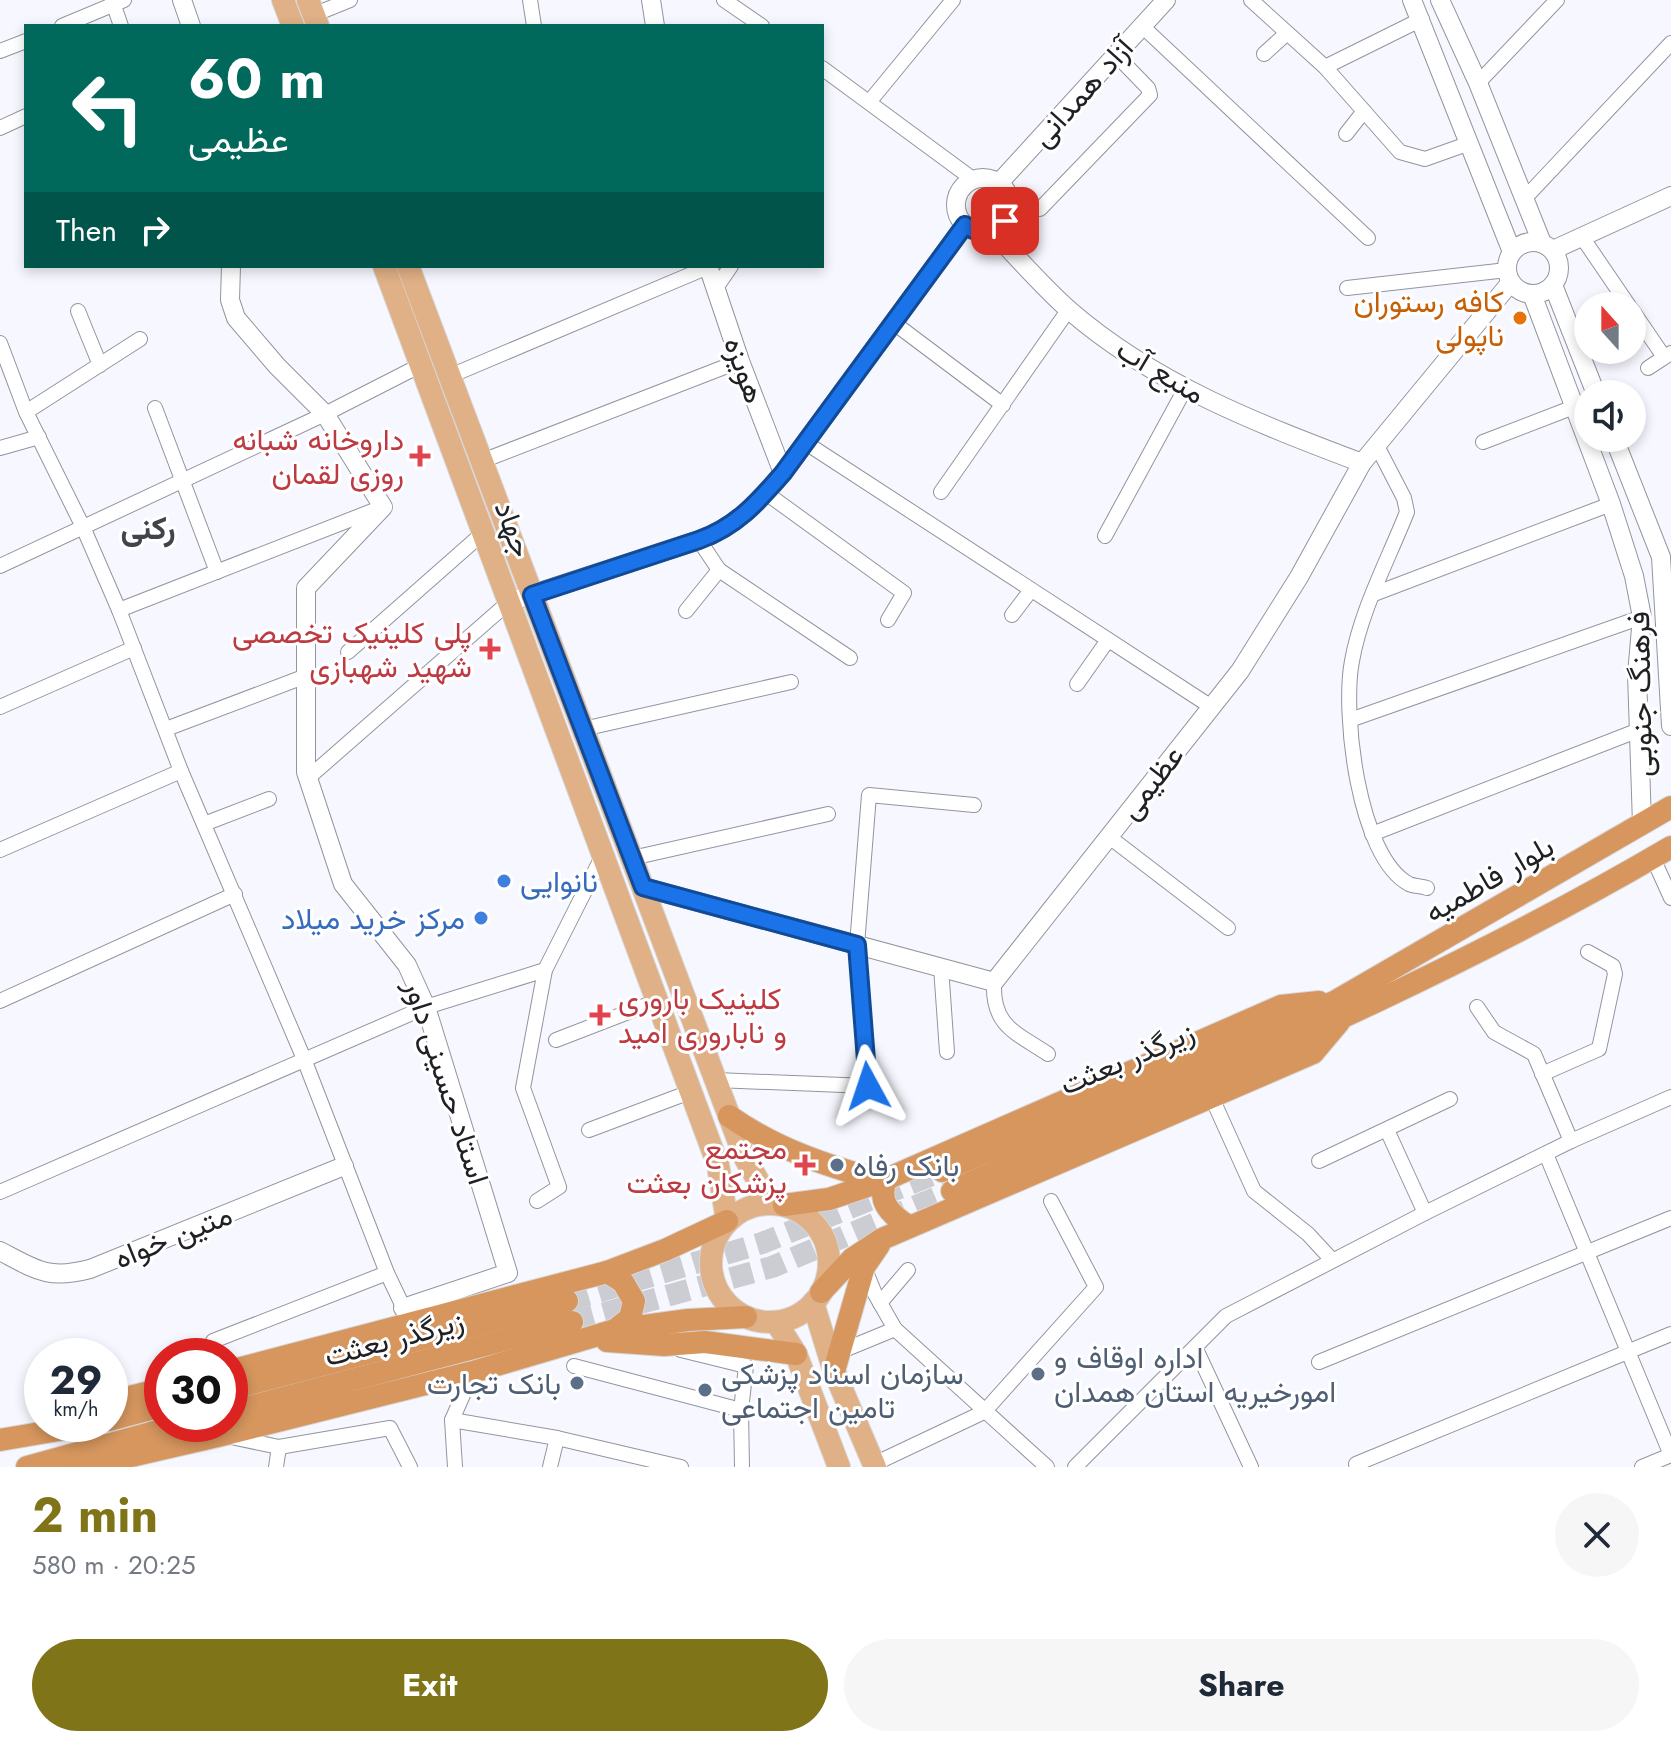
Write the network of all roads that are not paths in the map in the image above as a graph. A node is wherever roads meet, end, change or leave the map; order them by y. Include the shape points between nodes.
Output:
1 (182, 0) edge
2 (283, 0) edge
3 (350, 0) edge
4 (530, 0) edge
5 (651, 0) edge
6 (724, 0) edge
7 (953, 0) edge
8 (1166, 0) edge
9 (1251, 0) edge
10 (1412, 0) edge
11 (1440, 0) edge
12 (1557, 0) edge
13 (117, 1) edge
14 (313, 14) edge
15 (1422, 19) junction
16 (66, 24) edge
17 (121, 24) edge
18 (190, 24) edge
19 (292, 24) edge
20 (534, 24) edge
21 (655, 24) edge
22 (759, 24) edge
23 (1142, 26) junction
24 (1287, 33) junction
25 (24, 42) edge
26 (1671, 43) edge
27 (0, 51) edge
28 (1264, 54) dead end
29 (1116, 55) junction
30 (1325, 67) junction
31 (824, 69) edge
32 (1478, 83) junction
33 (870, 101) junction
34 (1364, 111) junction
35 (24, 117) edge
36 (0, 128) edge
37 (1346, 134) dead end
38 (1470, 143) junction
39 (974, 180) junction
40 (999, 183) junction
41 (1671, 196) edge
42 (1525, 198) junction
43 (1040, 209) dead end
44 (965, 225) junction
45 (992, 231) junction
46 (1582, 237) junction
47 (1368, 238) dead end
48 (1548, 246) junction
49 (231, 268) edge
50 (385, 268) edge
51 (409, 268) edge
52 (703, 268) edge
53 (709, 268) edge
54 (730, 268) edge
55 (1510, 268) junction
56 (1553, 285) junction
57 (716, 288) junction
58 (1347, 288) dead end
59 (1619, 292) edge
60 (1532, 294) junction
61 (1069, 309) junction
62 (78, 311) dead end
63 (894, 323) junction
64 (1646, 328) edge
65 (140, 339) dead end
66 (0, 343) edge
67 (1668, 355) edge
68 (740, 361) junction
69 (100, 365) junction
70 (421, 365) junction
71 (1648, 368) dead end
72 (450, 376) junction
73 (1590, 380) edge
74 (1185, 389) junction
75 (1003, 405) junction
76 (1574, 407) joint
77 (155, 408) dead end
78 (26, 412) junction
79 (325, 414) junction
80 (39, 437) junction
81 (1483, 442) dead end
82 (806, 443) junction
83 (1376, 444) junction
84 (0, 448) edge
85 (1591, 452) edge
86 (1620, 452) edge
87 (482, 461) junction
88 (1362, 463) junction
89 (783, 473) junction
90 (182, 480) junction
91 (941, 492) dead end
92 (766, 493) junction
93 (1611, 504) junction
94 (383, 507) junction
95 (83, 527) junction
96 (483, 533) junction
97 (1105, 536) dead end
98 (699, 540) junction
99 (0, 566) edge
100 (719, 570) junction
101 (217, 572) junction
102 (1031, 590) junction
103 (1374, 594) junction
104 (532, 595) junction
105 (509, 602) junction
106 (119, 610) junction
107 (686, 611) dead end
108 (1668, 612) edge
109 (1012, 615) dead end
110 (1642, 617) junction
111 (888, 620) dead end
112 (1108, 640) junction
113 (1669, 643) edge
114 (134, 648) junction
115 (348, 652) dead end
116 (850, 658) dead end
117 (306, 676) junction
118 (791, 682) dead end
119 (1077, 684) dead end
120 (1210, 706) junction
121 (0, 707) edge
122 (1350, 720) junction
123 (1671, 726) edge
124 (166, 729) junction
125 (583, 729) junction
126 (1639, 730) junction
127 (181, 771) junction
128 (308, 778) junction
129 (269, 799) dead end
130 (974, 805) dead end
131 (1671, 807) edge
132 (828, 814) dead end
133 (204, 824) junction
134 (1642, 824) junction
135 (1372, 834) junction
136 (1108, 836) junction
137 (0, 850) edge
138 (1662, 852) edge
139 (603, 855) junction
140 (632, 858) junction
141 (643, 887) junction
142 (1427, 888) dead end
143 (235, 894) junction
144 (1671, 898) edge
145 (1228, 928) dead end
146 (857, 945) junction
147 (1588, 952) dead end
148 (941, 967) junction
149 (545, 970) junction
150 (994, 982) junction
151 (0, 1001) edge
152 (657, 1001) junction
153 (426, 1007) junction
154 (1477, 1007) dead end
155 (1340, 1010) junction
156 (556, 1040) dead end
157 (947, 1052) dead end
158 (1048, 1054) dead end
159 (304, 1059) junction
160 (1542, 1074) junction
161 (716, 1080) junction
162 (690, 1092) junction
163 (1671, 1097) edge
164 (1212, 1098) junction
165 (1450, 1099) dead end
166 (729, 1116) junction
167 (589, 1130) dead end
168 (1387, 1130) junction
169 (1571, 1141) junction
170 (1546, 1154) junction
171 (1319, 1161) dead end
172 (344, 1166) junction
173 (885, 1180) junction
174 (947, 1181) tunnel mouth
175 (0, 1192) edge
176 (537, 1201) dead end
177 (1051, 1201) dead end
178 (778, 1204) junction
179 (1425, 1213) junction
180 (1671, 1218) edge
181 (727, 1221) junction
182 (908, 1226) junction
183 (882, 1239) junction
184 (0, 1251) edge
185 (1587, 1252) junction
186 (1332, 1260) junction
187 (864, 1267) junction
188 (908, 1270) dead end
189 (607, 1272) junction
190 (387, 1273) junction
191 (817, 1298) junction
192 (880, 1303) junction
193 (407, 1316) junction
194 (746, 1317) junction
195 (776, 1322) junction
196 (895, 1329) junction
197 (615, 1330) junction
198 (1671, 1334) edge
199 (221, 1338) edge
200 (590, 1340) junction
201 (664, 1345) junction
202 (1195, 1347) junction
203 (1628, 1351) junction
204 (796, 1354) junction
205 (837, 1362) junction
206 (1319, 1362) dead end
207 (248, 1365) edge
208 (574, 1366) dead end
209 (473, 1372) junction
210 (248, 1385) edge
211 (248, 1407) edge
212 (741, 1410) junction
213 (984, 1412) junction
214 (452, 1420) junction
215 (248, 1428) edge
216 (24, 1434) edge
217 (144, 1434) edge
218 (557, 1438) junction
219 (0, 1440) edge
220 (248, 1440) edge
221 (192, 1442) edge
222 (279, 1447) junction
223 (608, 1450) junction
224 (1671, 1455) edge
225 (1356, 1464) dead end
226 (37, 1465) edge
227 (874, 1466) edge
228 (276, 1467) edge
229 (410, 1467) edge
230 (455, 1467) edge
231 (550, 1467) edge
232 (606, 1467) edge
233 (681, 1467) edge
234 (742, 1467) edge
235 (839, 1467) edge
236 (1047, 1467) edge
237 (1075, 1467) edge
238 (1251, 1467) edge
239 (1642, 1467) edge

1 - 18 street
2 - 19 main road
3 - 14 street
4 - 20 street
5 - 21 street
6 - 22 street
7 - 33 street
8 - 23 street, آزاد همدانی
9 - 24 street
10 - 15 street
11 - 32 street
12 - 32 street
13 - 16 street
13 - 17 street
15 - 30 street
15 - 38 street
23 - 29 street, آزاد همدانی
23 - 47 street
24 - 28 street
24 - 30 street
25 - 27 street
26 - 42 street
29 - 40 street, آزاد همدانی
29 - 43 street via 1150,95
30 - 34 street
31 - 33 street
32 - 42 street
33 - 39 street
34 - 37 street
34 - 38 street via 1400,152 1425,159
35 - 36 street
38 - 55 street
39 - 40 street
39 - 44 street via 957,200
40 - 45 street via 1009,197 1009,214
41 - 46 street
42 - 48 street
44 - 45 street via 977,232
44 - 63 street
45 - 61 street, منبع آب
46 - 48 street
46 - 59 street
48 - 55 street via 1526,242
48 - 56 street via 1560,268
49 - 79 street via 230,300 236,318
50 - 70 main road, جهاد
51 - 72 main road, جهاد
52 - 72 street
53 - 57 street, هویزه
54 - 57 street
55 - 58 street
55 - 60 street via 1516,288
55 - 83 street, عظیمی
56 - 60 street
56 - 73 street
57 - 68 street, هویزه
60 - 76 street, فرهنگ جنوبی
61 - 74 street, منبع آب via 1117,347
61 - 75 street
62 - 69 street
63 - 75 street
63 - 82 street
64 - 67 street
65 - 69 street
66 - 78 street
67 - 71 street
68 - 87 street
68 - 89 street, هویزه
69 - 78 street
70 - 79 street
70 - 96 main road, جهاد
72 - 87 main road, جهاد
74 - 88 street, منبع آب via 1263,426
74 - 97 street
75 - 91 street
76 - 81 street
77 - 90 street
78 - 80 street
79 - 90 street
79 - 94 street
80 - 84 street
80 - 95 street
82 - 89 street
82 - 102 street
83 - 88 street, عظیمی
83 - 103 street via 1407,512
85 - 93 street, فرهنگ جنوبی
86 - 108 street, فرهنگ جنوبی via 1661,557
87 - 104 main road, جهاد
88 - 120 street, عظیمی via 1299,577 1240,671
89 - 92 street
90 - 95 street
90 - 101 street
92 - 98 street via 734,523
92 - 111 street via 904,593
93 - 103 street
93 - 110 street, فرهنگ جنوبی
94 - 101 street
94 - 117 street, استاد حسینی داور via 306,588
95 - 99 street
95 - 106 street
96 - 105 main road, جهاد
96 - 115 street
98 - 100 street
98 - 104 street
100 - 107 street
100 - 116 street
101 - 106 street
102 - 109 street
102 - 112 street
103 - 122 street via 1351,663
104 - 105 street
104 - 125 main road, جهاد
105 - 128 street
105 - 139 main road, جهاد
106 - 114 street
108 - 113 street, فرهنگ جنوبی
110 - 122 street
110 - 126 street, فرهنگ جنوبی
112 - 119 street
112 - 120 street
113 - 123 street, فرهنگ جنوبی
114 - 121 street
114 - 124 street
117 - 124 street
117 - 128 street, استاد حسینی داور
118 - 125 street
120 - 136 street, عظیمی
122 - 135 street
124 - 127 street
125 - 140 main road, جهاد
126 - 134 street, فرهنگ جنوبی
126 - 135 street
127 - 133 street
127 - 137 street
128 - 153 street, استاد حسینی داور via 343,884 407,965
129 - 133 street
130 - 146 street via 869,795
131 - 134 highway, بلوار فاطمیه
132 - 140 street
133 - 143 street
134 - 155 highway, بلوار فاطمیه
135 - 142 street via 1392,869 1409,884
136 - 145 street
136 - 150 street, عظیمی
138 - 144 street
138 - 155 highway, بلوار فاطمیه via 1489,946
139 - 149 street
139 - 152 main road, جهاد
140 - 141 main road, جهاد
141 - 146 street
141 - 161 main road, جهاد
143 - 151 street
143 - 159 street
146 - 148 street
146 - 161 street via 868,1086
147 - 160 street via 1606,960 1615,974 1599,1049
148 - 150 street
148 - 157 street
149 - 153 street
149 - 176 street via 523,1088 559,1187
150 - 158 street via 997,1015
152 - 156 street
152 - 162 main road, جهاد
153 - 159 street
153 - 193 street, استاد حسینی داور via 508,1273
154 - 160 street via 1494,1032 1534,1054
155 - 164 highway via 1313,1053
155 - 173 highway via 1281,1006
155 - 174 highway, زیرگذر بعثت
159 - 172 street
159 - 175 street
160 - 169 street
161 - 166 main road, جهاد
162 - 167 street
162 - 181 main road, جهاد via 718,1165
163 - 169 street
164 - 182 highway
164 - 186 street via 1254,1191
165 - 168 street
166 - 173 highway via 798,1155
166 - 178 main road, جهاد via 745,1158
168 - 171 street
168 - 179 street
169 - 170 street
170 - 179 street
170 - 185 street
172 - 184 street, متین خواه via 66,1275 40,1272
172 - 190 street
173 - 178 highway via 829,1199
173 - 182 highway via 886,1207
177 - 213 street via 1096,1287
178 - 181 main road via 748,1208
178 - 191 main road via 807,1216 826,1243 829,1265
179 - 186 street
180 - 185 street
181 - 189 highway
181 - 194 main road via 711,1251 712,1276 723,1299
182 - 183 highway
183 - 187 highway
183 - 191 highway via 852,1259
185 - 203 street
185 - 206 street
186 - 202 street via 1226,1316
187 - 192 street
187 - 205 highway
188 - 192 street
189 - 193 highway
189 - 197 highway via 628,1288 634,1301 630,1318
190 - 193 street
190 - 199 street
191 - 195 main road via 802,1312
191 - 205 main road
192 - 196 street
193 - 207 highway
194 - 195 main road
194 - 197 highway
195 - 204 main road
196 - 205 street
196 - 213 street
197 - 200 highway
198 - 203 street
200 - 201 highway
200 - 209 highway
201 - 204 highway via 705,1342
201 - 212 street via 746,1366
202 - 237 street
202 - 238 street
203 - 224 street
203 - 225 street
204 - 235 main road
205 - 227 main road
208 - 212 street
209 - 214 street
209 - 215 highway
210 - 211 highway, زیرگذر بعثت via 570,1312
212 - 234 street
213 - 227 street
213 - 236 street
214 - 218 street
214 - 230 street
216 - 219 highway
217 - 226 highway
218 - 223 street
218 - 231 street
220 - 222 street
221 - 226 highway via 105,1462
222 - 228 street
222 - 229 street via 390,1428
223 - 232 street
223 - 233 street
224 - 239 street

